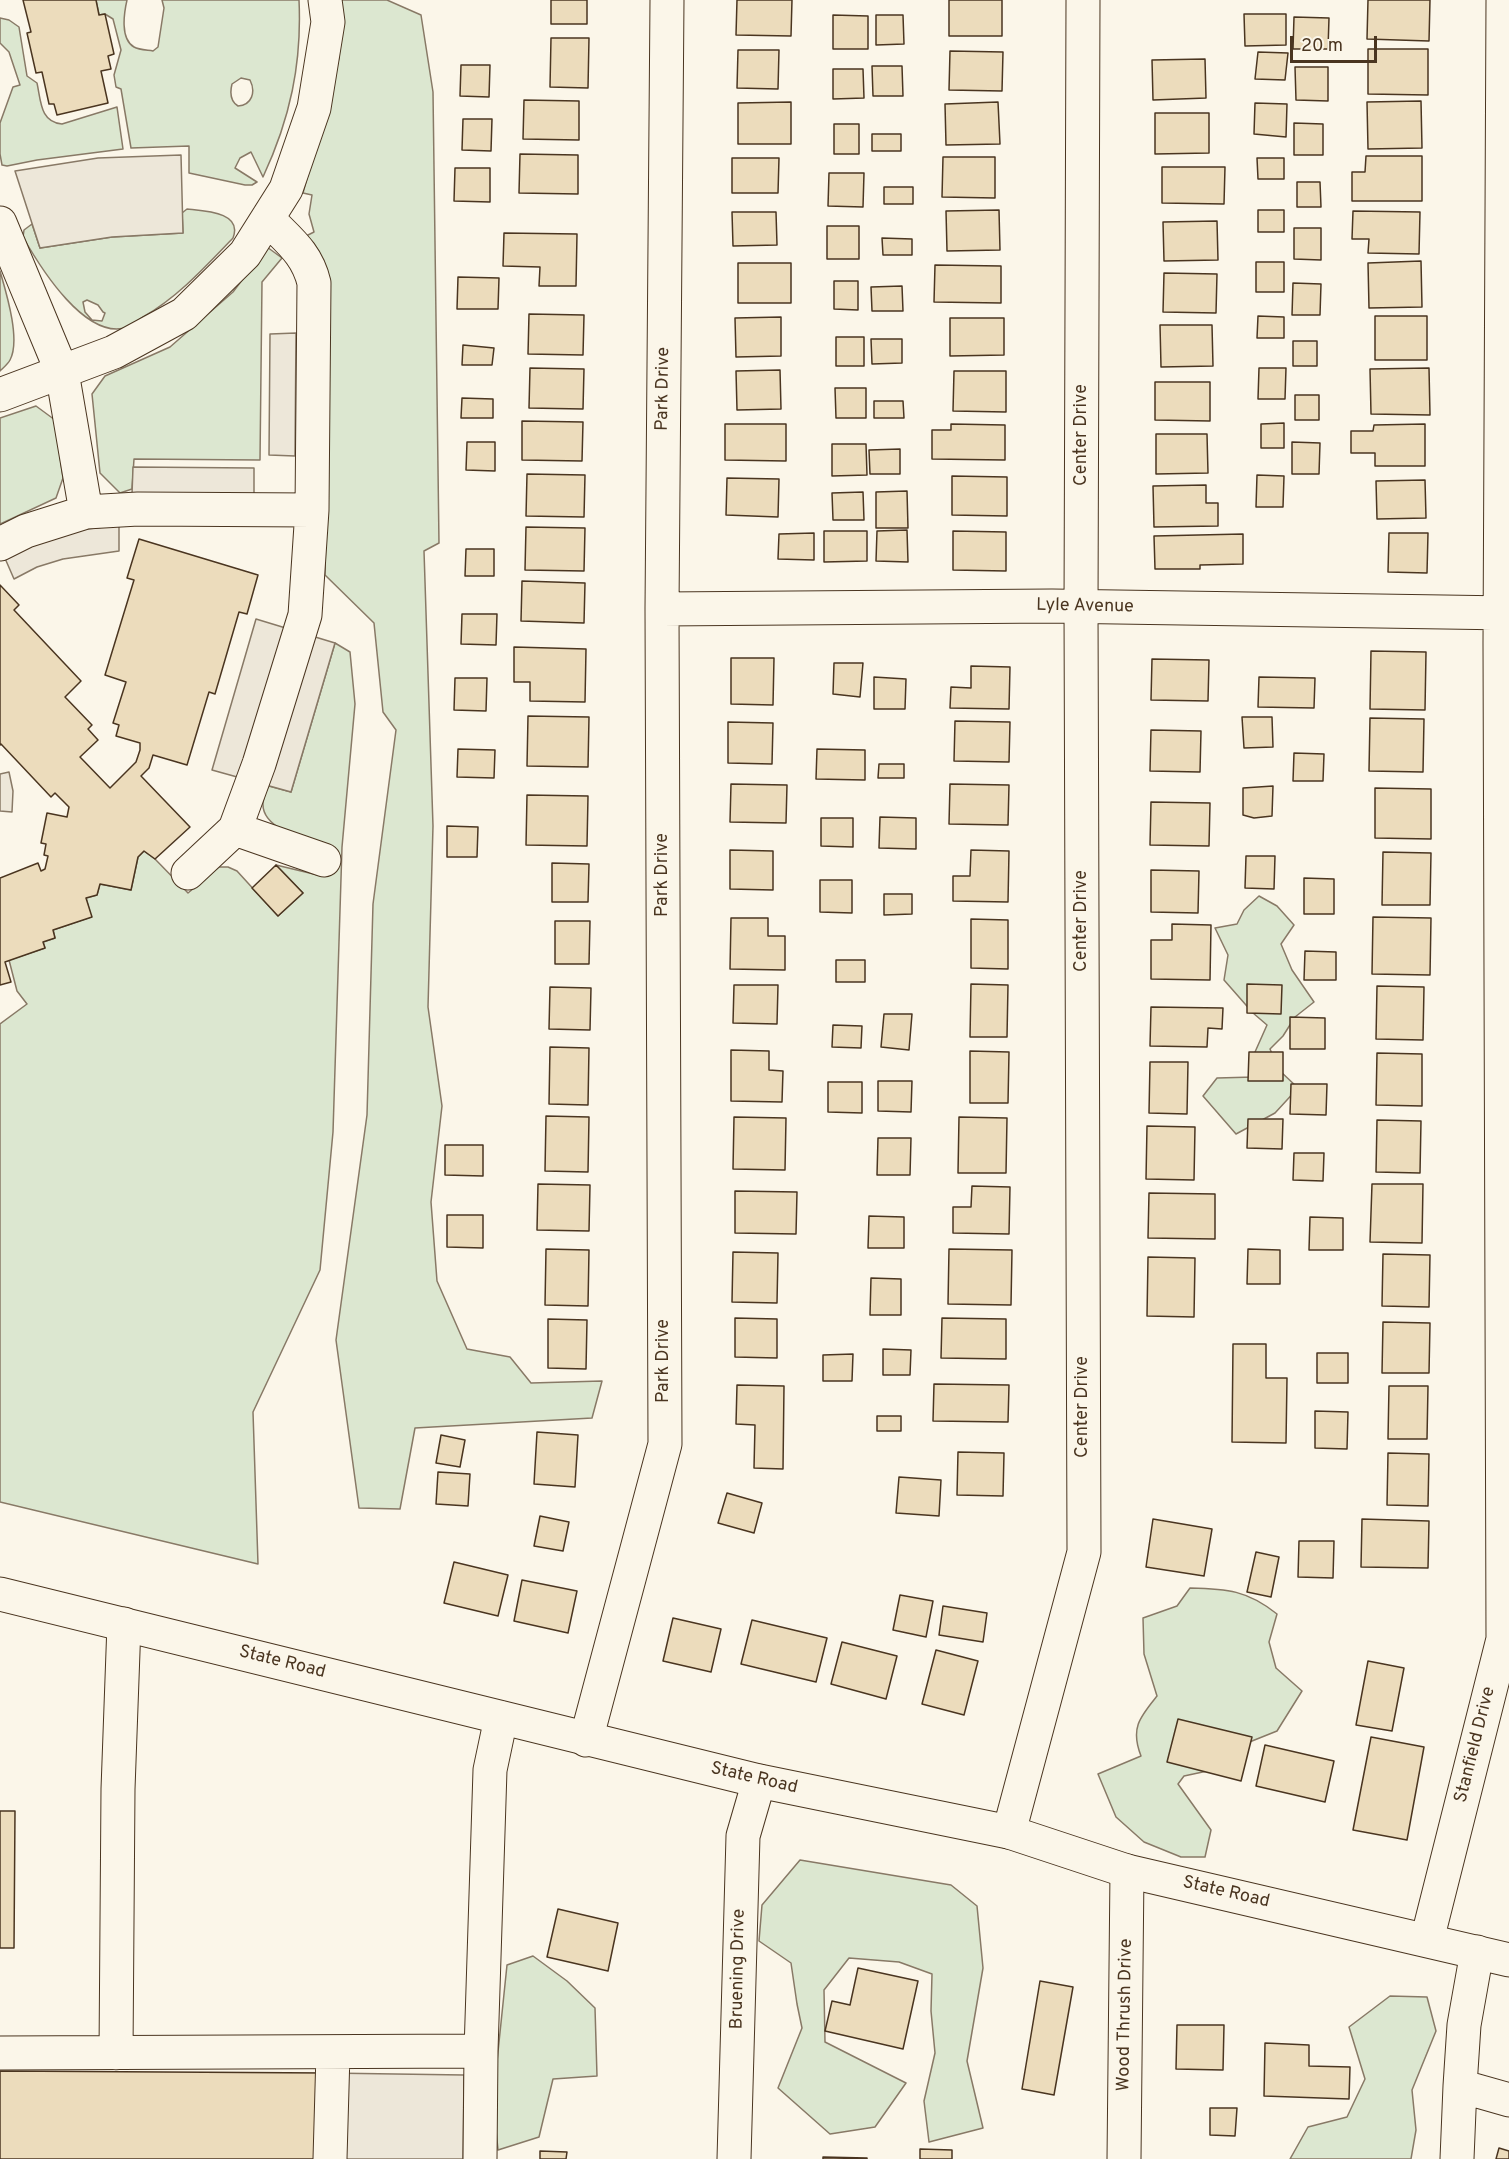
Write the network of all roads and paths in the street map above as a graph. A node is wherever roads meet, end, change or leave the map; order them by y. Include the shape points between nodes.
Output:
1 (325, 0) edge
2 (667, 0) edge
3 (1083, 0) edge
4 (1503, 0) edge
5 (268, 219) junction
6 (0, 223) edge
7 (62, 372) junction
8 (0, 395) edge
9 (312, 510) junction
10 (86, 513) junction
11 (0, 544) edge
12 (1081, 607) junction
13 (662, 609) junction
14 (1505, 613) edge
15 (234, 830) junction
16 (324, 860) dead end
17 (188, 873) dead end
18 (0, 1594) edge
19 (124, 1624) junction
20 (501, 1718) junction
21 (586, 1740) junction
22 (759, 1781) junction
23 (1008, 1832) junction
24 (1127, 1871) junction
25 (1428, 1940) junction
26 (1478, 1952) junction
27 (1509, 1960) edge
28 (481, 2051) junction
29 (333, 2052) junction
30 (0, 2053) edge
31 (116, 2053) junction
32 (1460, 2086) junction
33 (1509, 2100) edge
34 (330, 2159) edge
35 (480, 2159) edge
36 (734, 2159) edge
37 (1124, 2159) edge
38 (1457, 2159) edge

1 - 5 street via 328,22 314,108 286,189
2 - 13 street, Park Drive
3 - 12 street, Center Drive
4 - 14 street, Stanfield Drive
5 - 7 street via 245,254 184,314 114,352
5 - 9 street via 302,253 314,283
6 - 7 street
7 - 8 street
7 - 10 street
9 - 10 street via 138,509
9 - 15 street via 305,615 259,764
10 - 11 street via 26,531
12 - 13 street, Lyle Avenue
12 - 14 street, Lyle Avenue
12 - 23 street, Center Drive via 1084,1552
13 - 21 street, Park Drive via 665,1444
14 - 25 street, Stanfield Drive via 1503,1639
15 - 16 street
15 - 17 street
18 - 19 street, State Road
19 - 20 street, State Road
19 - 31 street
20 - 21 street, State Road
20 - 28 street via 490,1770
21 - 22 street, State Road
22 - 23 street, State Road
22 - 36 street, Bruening Drive via 742,1836
23 - 24 street, State Road
24 - 25 street, State Road
24 - 37 street, Wood Thrush Drive
25 - 26 street, State Road
26 - 27 street, State Road
26 - 32 street via 1464,2025
28 - 29 street
28 - 35 street
29 - 31 street
29 - 34 street
30 - 31 street
32 - 33 street
32 - 38 street

